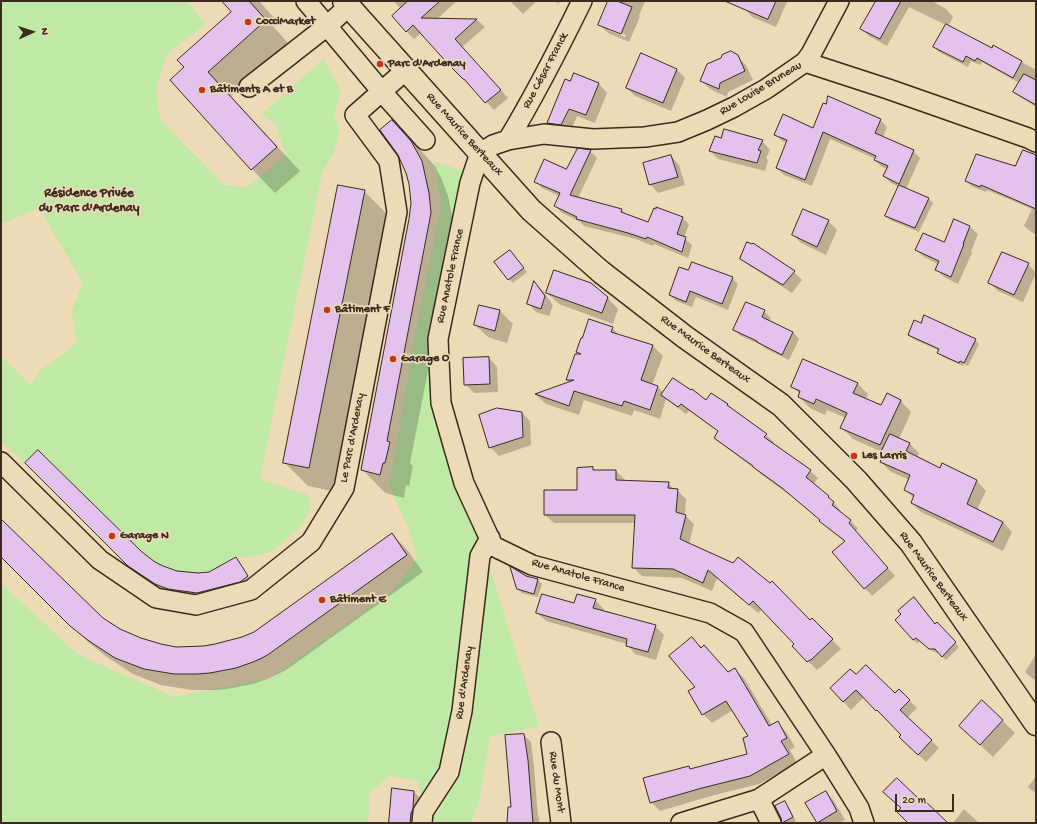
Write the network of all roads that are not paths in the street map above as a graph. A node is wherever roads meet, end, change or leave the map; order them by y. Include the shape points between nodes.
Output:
1 (306, 1) edge
2 (582, 1) edge
3 (839, 1) edge
4 (347, 4) edge
5 (327, 26) junction
6 (805, 62) junction
7 (406, 70) junction
8 (250, 88) dead end
9 (382, 92) junction
10 (425, 140) dead end
11 (508, 140) junction
12 (1036, 142) edge
13 (480, 153) junction
14 (1, 462) edge
15 (490, 538) junction
16 (1036, 724) edge
17 (550, 742) dead end
18 (826, 754) junction
19 (760, 799) junction
20 (422, 823) edge
21 (561, 823) edge
22 (681, 823) edge
23 (771, 823) edge
24 (864, 823) edge

1 - 5 street
2 - 11 street, Rue César Franck via 527,109
3 - 6 street
4 - 5 street
4 - 7 main road, Rue Maurice Berteaux
5 - 8 street
5 - 9 street
6 - 11 street, Rue Louise Bruneau via 734,108 678,132 645,137 593,139 544,134
6 - 12 street, Rue Louise Bruneau via 896,91
7 - 9 street
7 - 13 main road, Rue Maurice Berteaux
9 - 10 street
9 - 14 street, Le Parc d'Ardenay via 355,115 389,161 397,212 344,488 311,542 251,590 196,605 156,598 100,560
11 - 13 street, Rue Louise Bruneau
13 - 15 street, Rue Anatole France via 470,183 438,339 441,403 464,483
13 - 16 main road, Rue Maurice Berteaux via 531,210 596,267 685,337 781,406 856,480 911,543
15 - 18 street, Rue Anatole France via 493,546 532,564 710,613 744,632
15 - 20 street, Rue d'Ardenay via 480,556 462,711 449,772 423,812
17 - 21 street, Rue du Mont
18 - 19 street
18 - 24 street, Rue Anatole France via 859,808
19 - 22 street
19 - 23 street

